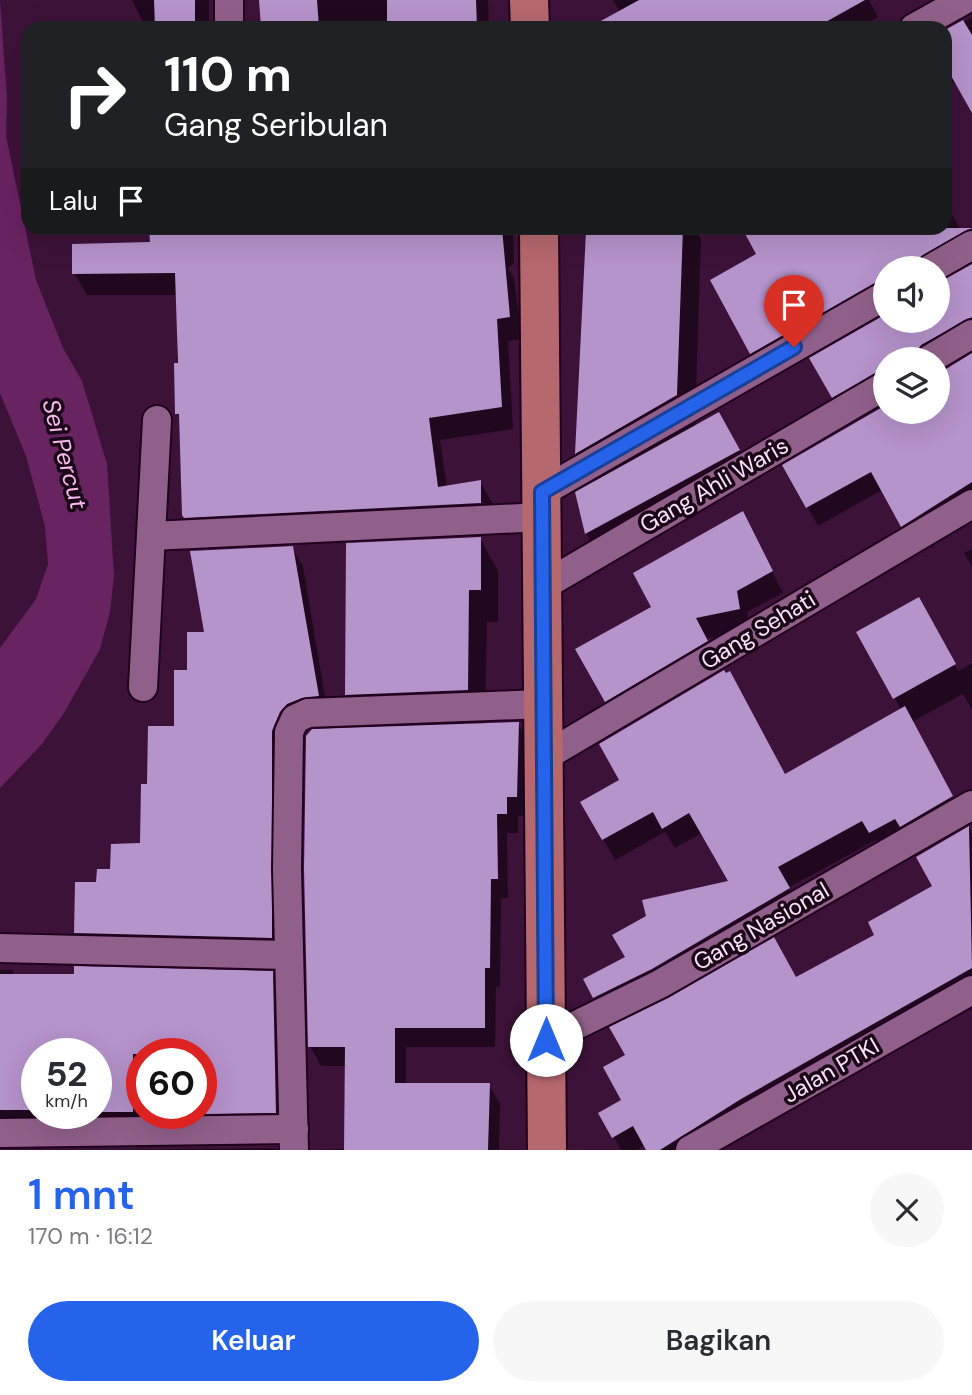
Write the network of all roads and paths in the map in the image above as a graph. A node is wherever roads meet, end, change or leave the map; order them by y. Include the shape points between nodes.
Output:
1 (229, 0) edge
2 (529, 0) edge
3 (964, 0) edge
4 (229, 21) edge
5 (530, 21) edge
6 (926, 21) edge
7 (546, 235) edge
8 (972, 245) edge
9 (950, 258) edge
10 (873, 303) edge
11 (972, 334) edge
12 (950, 347) edge
13 (873, 393) edge
14 (157, 420) dead end
15 (972, 504) edge
16 (542, 505) junction
17 (151, 536) junction
18 (543, 586) junction
19 (143, 687) dead end
20 (544, 704) junction
21 (544, 757) junction
22 (972, 806) edge
23 (0, 948) edge
24 (289, 955) junction
25 (972, 990) edge
26 (546, 1040) junction
27 (0, 1133) edge
28 (294, 1139) edge
29 (547, 1150) edge
30 (690, 1150) edge

1 - 4 street
2 - 5 main road
3 - 6 street
7 - 16 main road
8 - 9 street
10 - 16 street
11 - 12 street
13 - 18 street, Gang Ahli Waris
14 - 17 street
15 - 21 street, Gang Sehati
16 - 17 street
16 - 18 main road
17 - 19 street
18 - 20 main road
20 - 21 main road
20 - 24 street via 308,713 295,719 289,732
21 - 26 main road
22 - 26 street, Gang Nasional via 660,984
23 - 24 street
24 - 28 street
25 - 30 street, Jalan PTKI
26 - 29 main road
27 - 28 street

